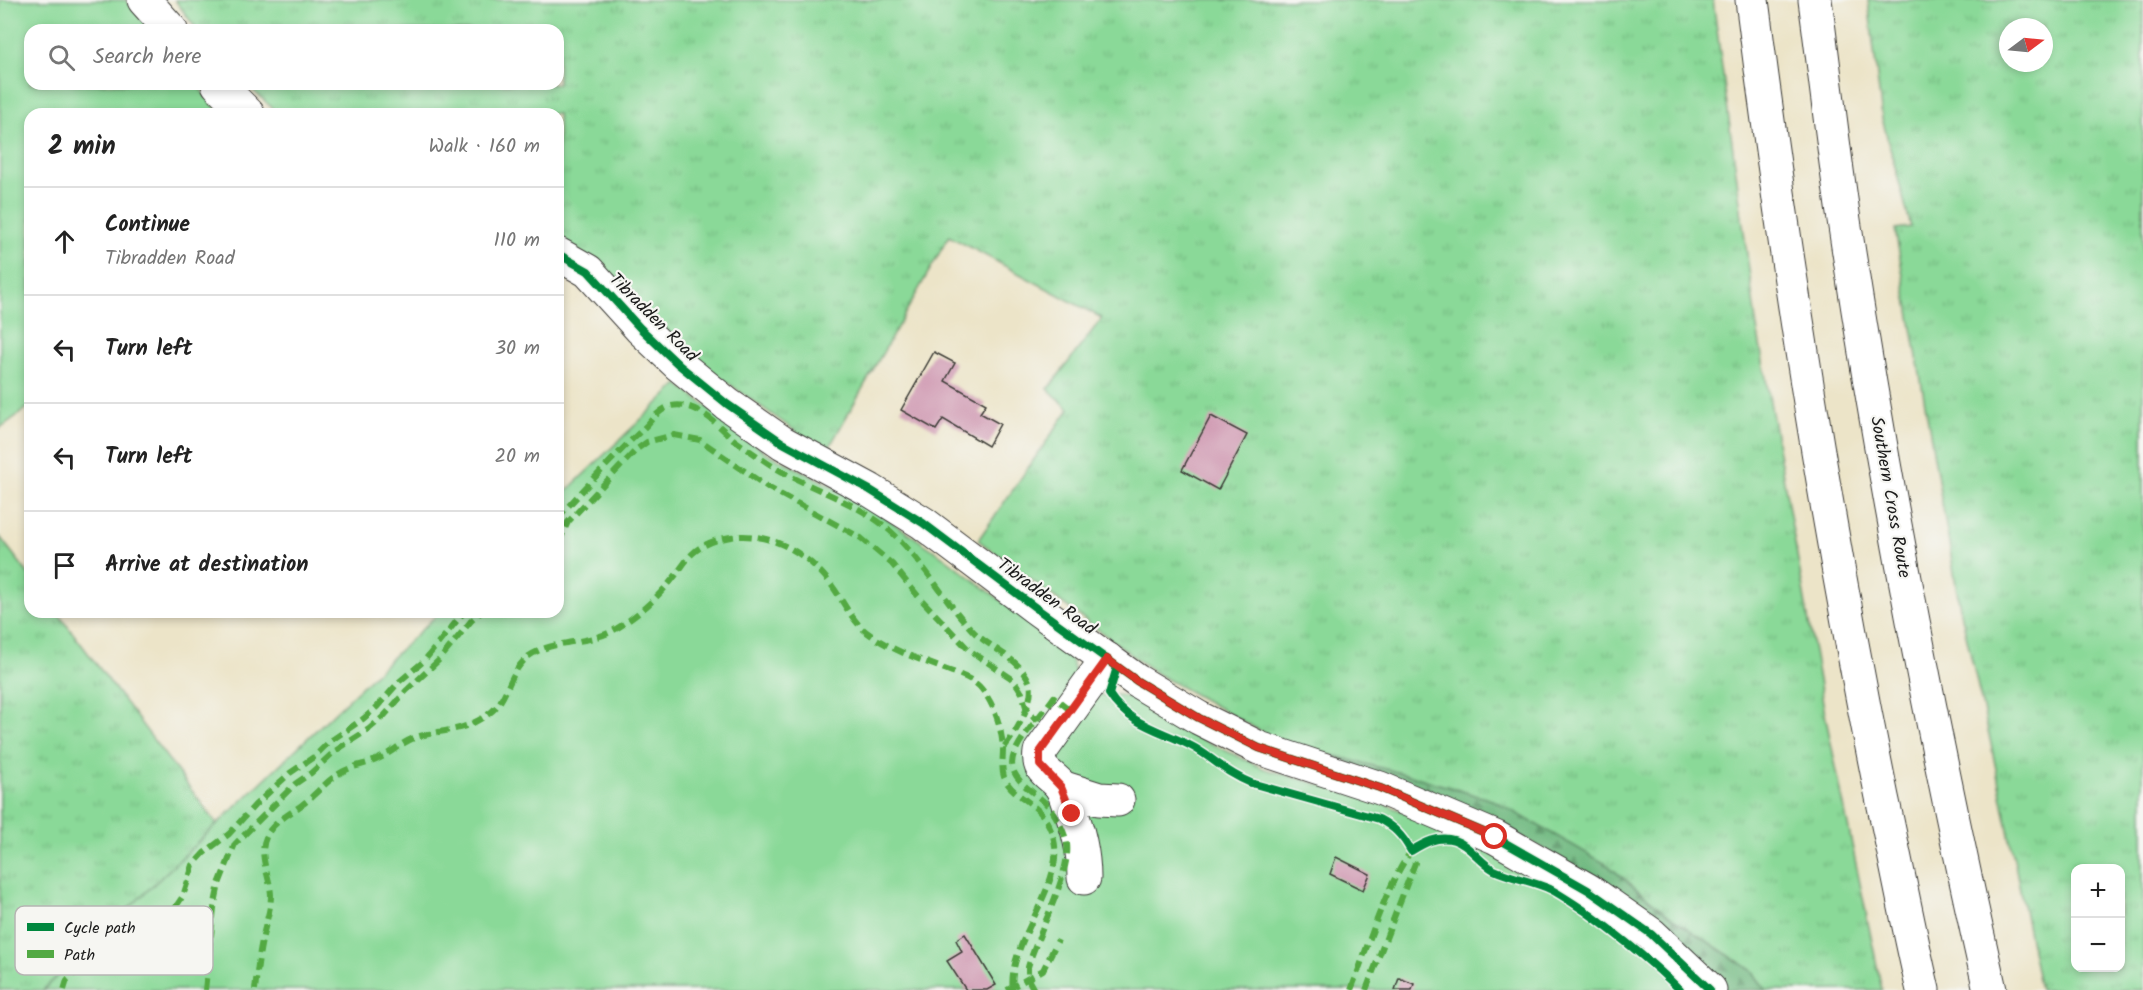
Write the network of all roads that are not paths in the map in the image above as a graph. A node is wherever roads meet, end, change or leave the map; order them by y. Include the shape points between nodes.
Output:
1 (144, 0) edge
2 (1752, 0) edge
3 (1815, 0) edge
4 (166, 24) edge
5 (224, 90) edge
6 (242, 108) edge
7 (564, 257) edge
8 (1107, 659) junction
9 (1061, 787) junction
10 (1118, 801) dead end
11 (1084, 878) dead end
12 (1710, 990) edge
13 (1923, 990) edge
14 (1990, 990) edge

1 - 4 main road
2 - 13 main road via 1803,364 1857,674
3 - 14 main road, Southern Cross Route via 1844,220 1884,460 1952,824
5 - 6 main road
7 - 8 main road, Tibradden Road via 588,271 640,328 727,404 783,443 923,523
8 - 9 main road via 1040,752 1040,765
8 - 12 main road, Tibradden Road via 1199,718 1259,748 1380,788 1495,837 1588,890 1651,934
9 - 10 main road
9 - 11 main road via 1078,828

